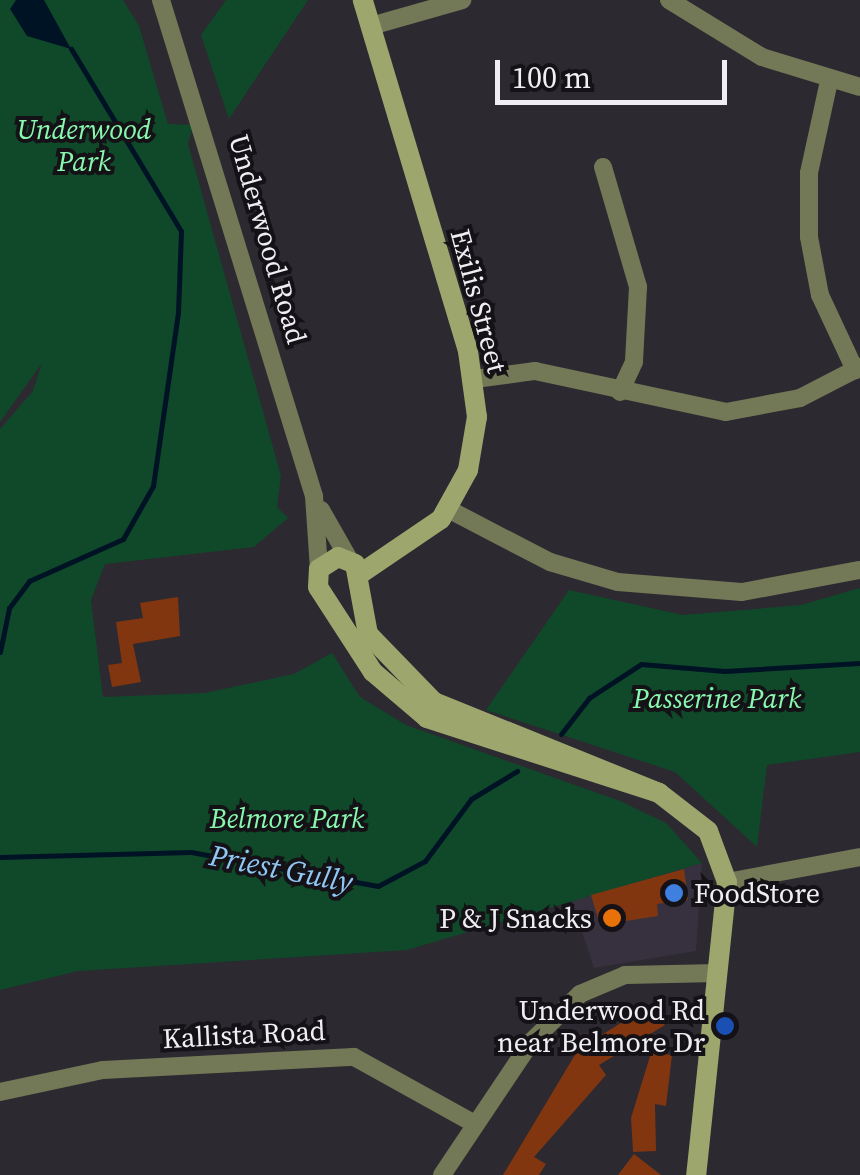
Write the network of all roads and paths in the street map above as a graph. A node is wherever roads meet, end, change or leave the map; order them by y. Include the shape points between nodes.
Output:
1 (161, 0) edge
2 (364, 0) edge
3 (462, 0) edge
4 (669, 0) edge
5 (371, 26) junction
6 (830, 82) junction
7 (860, 87) edge
8 (603, 167) dead end
9 (857, 369) edge
10 (475, 380) junction
11 (620, 392) junction
12 (314, 496) junction
13 (448, 510) junction
14 (319, 569) junction
15 (860, 570) edge
16 (355, 575) junction
17 (330, 599) junction
18 (659, 793) junction
19 (860, 857) edge
20 (727, 882) junction
21 (718, 973) junction
22 (0, 1092) edge
23 (475, 1124) junction
24 (442, 1175) edge
25 (696, 1175) edge

1 - 12 street, Underwood Road
2 - 5 street, Exilis Street
3 - 5 street
4 - 6 street via 739,46
5 - 10 street, Exilis Street
6 - 7 street
6 - 9 street via 809,173 809,238 820,296
8 - 11 street via 638,287 634,362
9 - 11 street via 800,398 726,412
10 - 11 street via 535,371
10 - 13 street, Exilis Street via 476,436
12 - 14 street, Underwood Road
12 - 16 street, Underwood Road
13 - 15 street via 550,562 634,585 742,592
13 - 16 street, Exilis Street via 412,546
14 - 16 street
14 - 17 street, Underwood Road
16 - 17 street
16 - 18 street, Underwood Road via 382,658 434,702
17 - 18 street, Underwood Road via 374,672 427,718
18 - 20 street, Underwood Road via 708,830
19 - 20 street
20 - 21 street, Underwood Road
21 - 23 street via 625,975 580,994 531,1042
21 - 25 street, Underwood Road
22 - 23 street, Kallista Road via 102,1070 354,1056
23 - 24 street

